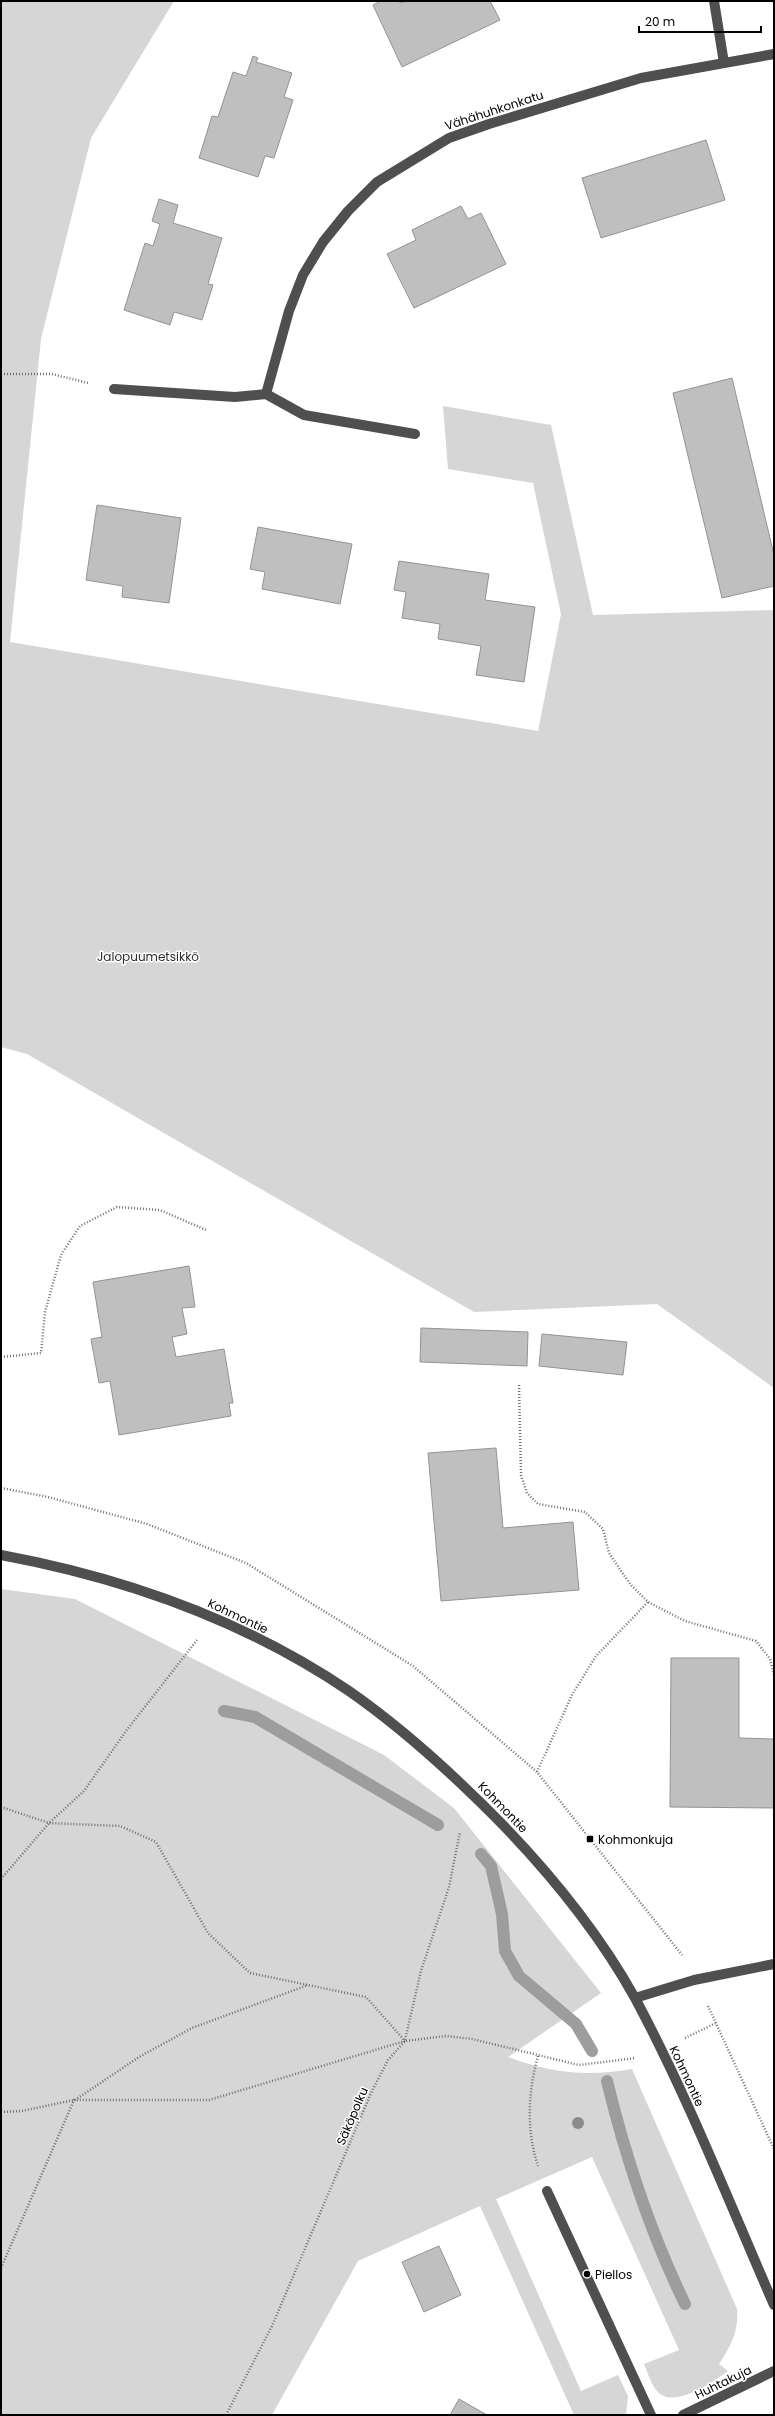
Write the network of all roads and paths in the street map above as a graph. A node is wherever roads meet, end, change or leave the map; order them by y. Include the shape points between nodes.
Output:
1 (714, 1) edge
2 (774, 54) edge
3 (724, 63) junction
4 (1, 374) edge
5 (114, 389) joint
6 (266, 394) junction
7 (415, 434) dead end
8 (206, 1230) dead end
9 (1, 1357) edge
10 (519, 1385) dead end
11 (1, 1555) edge
12 (648, 1602) junction
13 (214, 1618) junction
14 (774, 1675) edge
15 (537, 1772) dead end
16 (1, 1808) edge
17 (49, 1823) junction
18 (460, 1832) dead end
19 (1, 1879) edge
20 (774, 1964) edge
21 (308, 1985) junction
22 (634, 1998) junction
23 (707, 2004) dead end
24 (716, 2023) junction
25 (689, 2037) dead end
26 (405, 2041) junction
27 (538, 2056) junction
28 (635, 2058) dead end
29 (74, 2100) junction
30 (1, 2112) edge
31 (774, 2149) edge
32 (547, 2191) joint
33 (1, 2268) edge
34 (774, 2305) edge
35 (774, 2371) edge
36 (226, 2415) edge
37 (651, 2415) edge
38 (683, 2415) edge

1 - 3 street
2 - 3 street, Vähähuhkonkatu
3 - 6 street, Vähähuhkonkatu via 641,78 449,138 377,182 327,237 303,275 289,311
4 - 5 path via 52,374
5 - 6 street via 235,397
6 - 7 street via 304,415
8 - 9 path via 160,1210 117,1207 80,1226 61,1255 45,1312 41,1353
10 - 12 path via 521,1475 527,1493 538,1504 585,1512 603,1529 610,1553 630,1584
11 - 13 street, Kohmontie via 123,1583
12 - 14 path via 685,1621 756,1641 770,1659
12 - 15 path via 596,1656 572,1695
13 - 17 path via 126,1731 84,1791
13 - 22 street, Kohmontie via 287,1654 350,1692 460,1781 556,1883 590,1928
16 - 17 path
17 - 19 path
17 - 21 path via 120,1826 156,1842 208,1934 250,1973
18 - 26 path via 449,1887 420,1971
20 - 22 street via 694,1980
21 - 26 path via 366,1997
21 - 29 path via 192,2028 139,2056
22 - 34 street, Kohmontie via 675,2080
23 - 24 path
24 - 25 path
24 - 31 path
26 - 27 path via 446,2036 499,2045
26 - 29 path via 209,2100
26 - 36 path, Säköpolku via 388,2060 372,2091 272,2326
27 - 28 path via 579,2065
27 - 32 path via 530,2084 530,2130 536,2159
29 - 30 path via 22,2111
29 - 33 path
32 - 37 street
35 - 38 street, Huhtakuja

